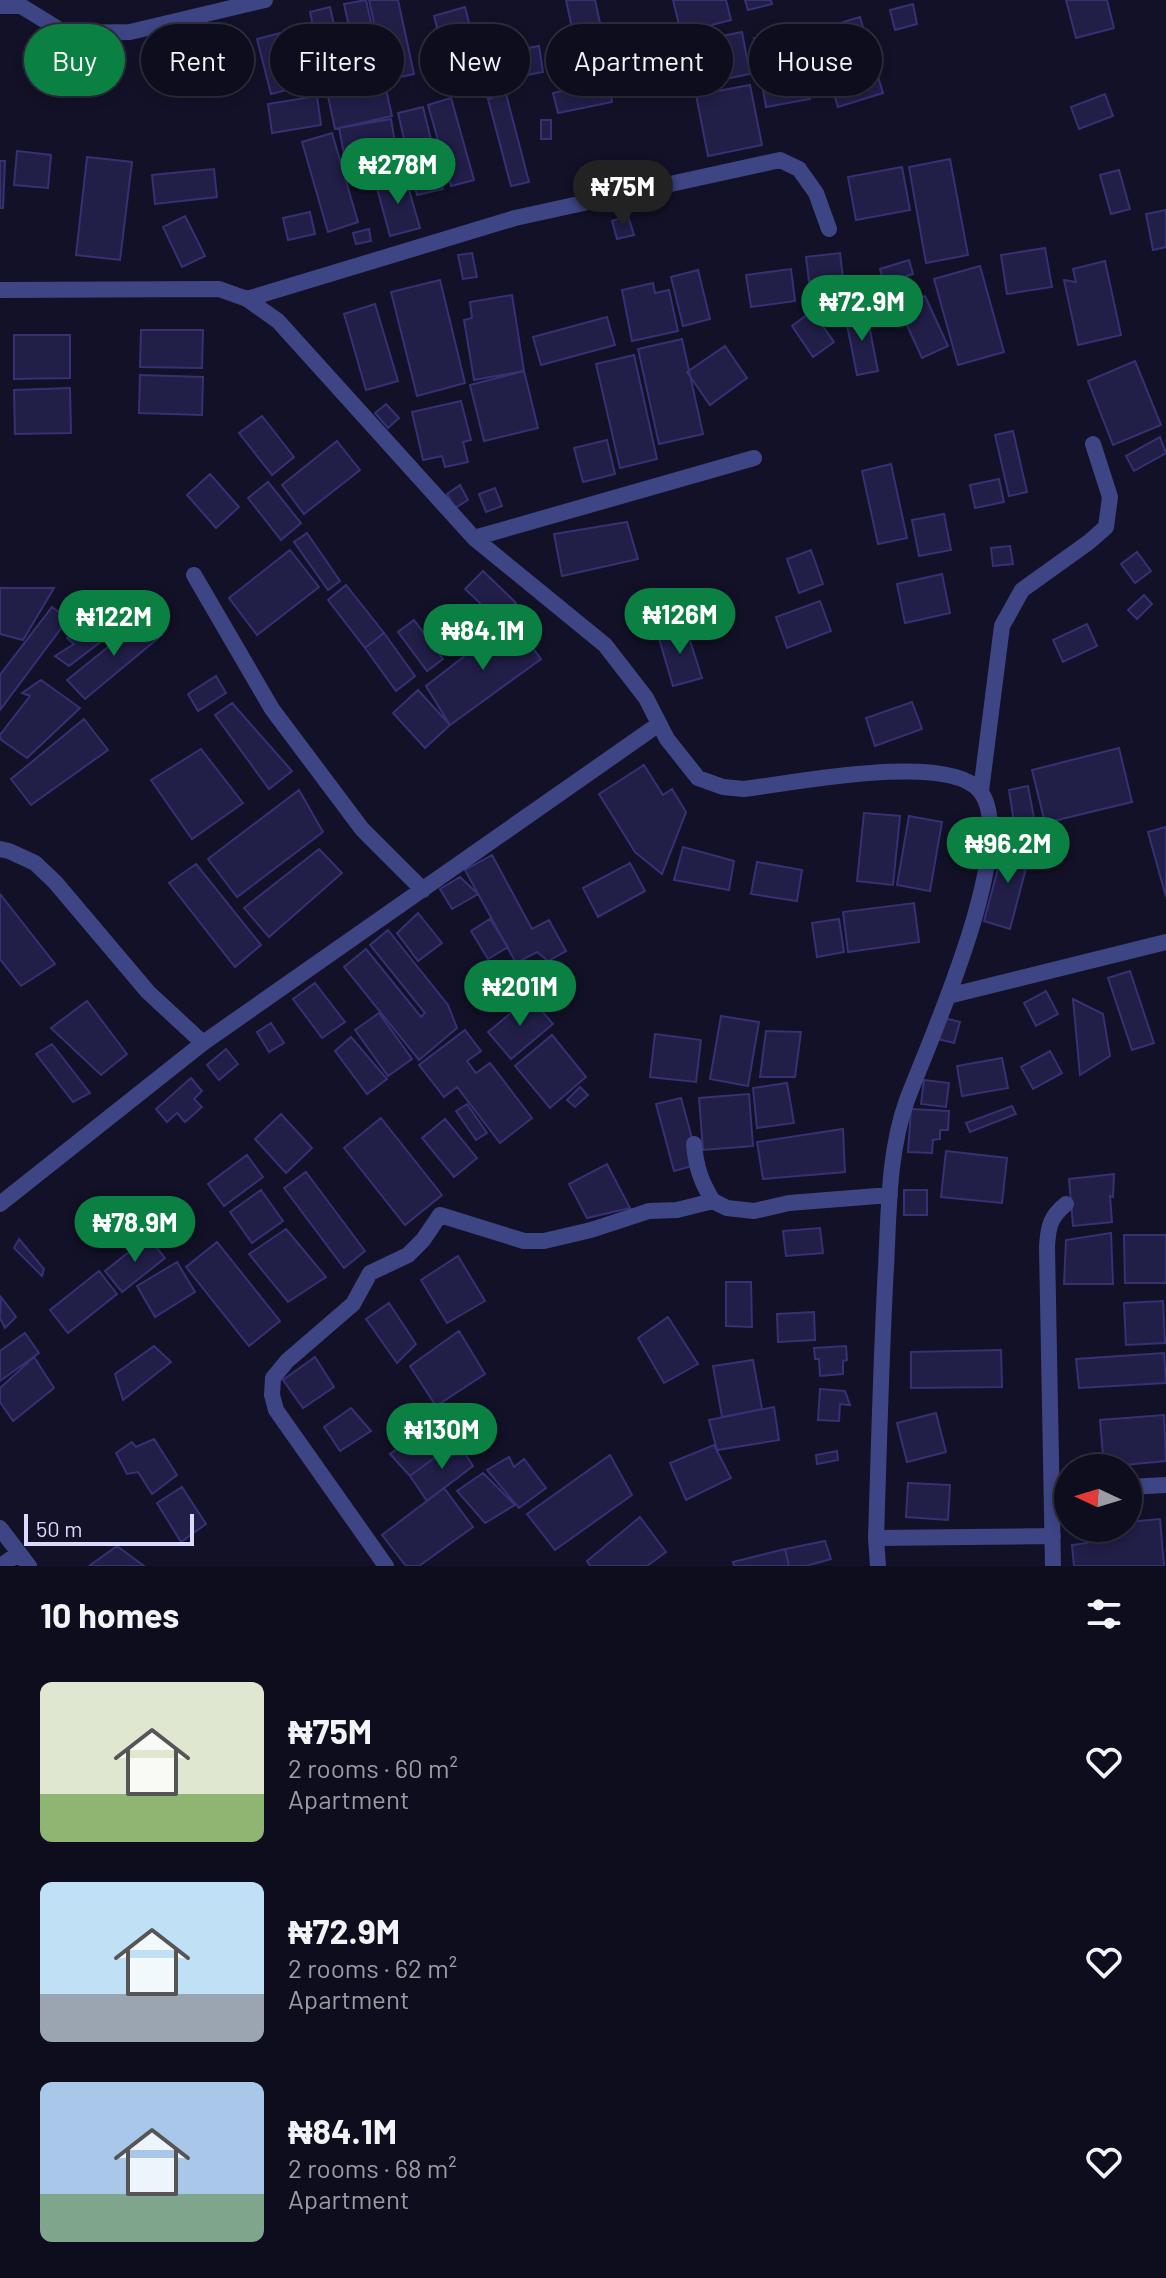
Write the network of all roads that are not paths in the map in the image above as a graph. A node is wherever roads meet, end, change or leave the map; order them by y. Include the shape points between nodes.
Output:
1 (265, 0) edge
2 (0, 6) edge
3 (829, 229) dead end
4 (0, 290) edge
5 (247, 299) junction
6 (1093, 444) dead end
7 (754, 458) dead end
8 (474, 538) junction
9 (194, 575) dead end
10 (659, 724) junction
11 (981, 791) junction
12 (0, 849) edge
13 (423, 890) junction
14 (1166, 942) edge
15 (948, 996) junction
16 (203, 1043) junction
17 (694, 1144) dead end
18 (890, 1195) junction
19 (713, 1201) junction
20 (0, 1204) edge
21 (1066, 1204) dead end
22 (1058, 1454) edge
23 (1166, 1485) edge
24 (1142, 1486) edge
25 (0, 1528) edge
26 (1054, 1531) edge
27 (1053, 1536) junction
28 (876, 1538) junction
29 (24, 1559) edge
30 (1, 1566) edge
31 (386, 1566) edge
32 (878, 1566) edge
33 (1053, 1566) edge

1 - 2 street via 130,32 65,33 21,6
3 - 5 street via 816,193 799,169 780,160 515,218
4 - 5 street via 219,289
5 - 8 street via 278,321
6 - 11 street via 1110,497 1106,527 1022,590 1002,626
7 - 8 street
8 - 10 street via 605,645
9 - 13 street via 272,709 362,829
10 - 11 street via 698,778 723,787 903,770 944,773 968,780
10 - 13 street
11 - 15 street via 990,836 984,884
12 - 16 street via 35,863 55,882 148,992
13 - 16 street
14 - 15 street
15 - 18 street via 903,1110
16 - 20 street
17 - 19 street via 696,1167
18 - 19 street via 754,1211 737,1211
18 - 28 street
19 - 31 street via 649,1211 544,1241 524,1241 440,1215 408,1255 370,1273 353,1304 287,1361 273,1378 276,1410
21 - 22 street via 1053,1215 1048,1238
23 - 24 street
25 - 29 street
26 - 27 street
27 - 28 street
27 - 33 street
28 - 32 street
29 - 30 street

